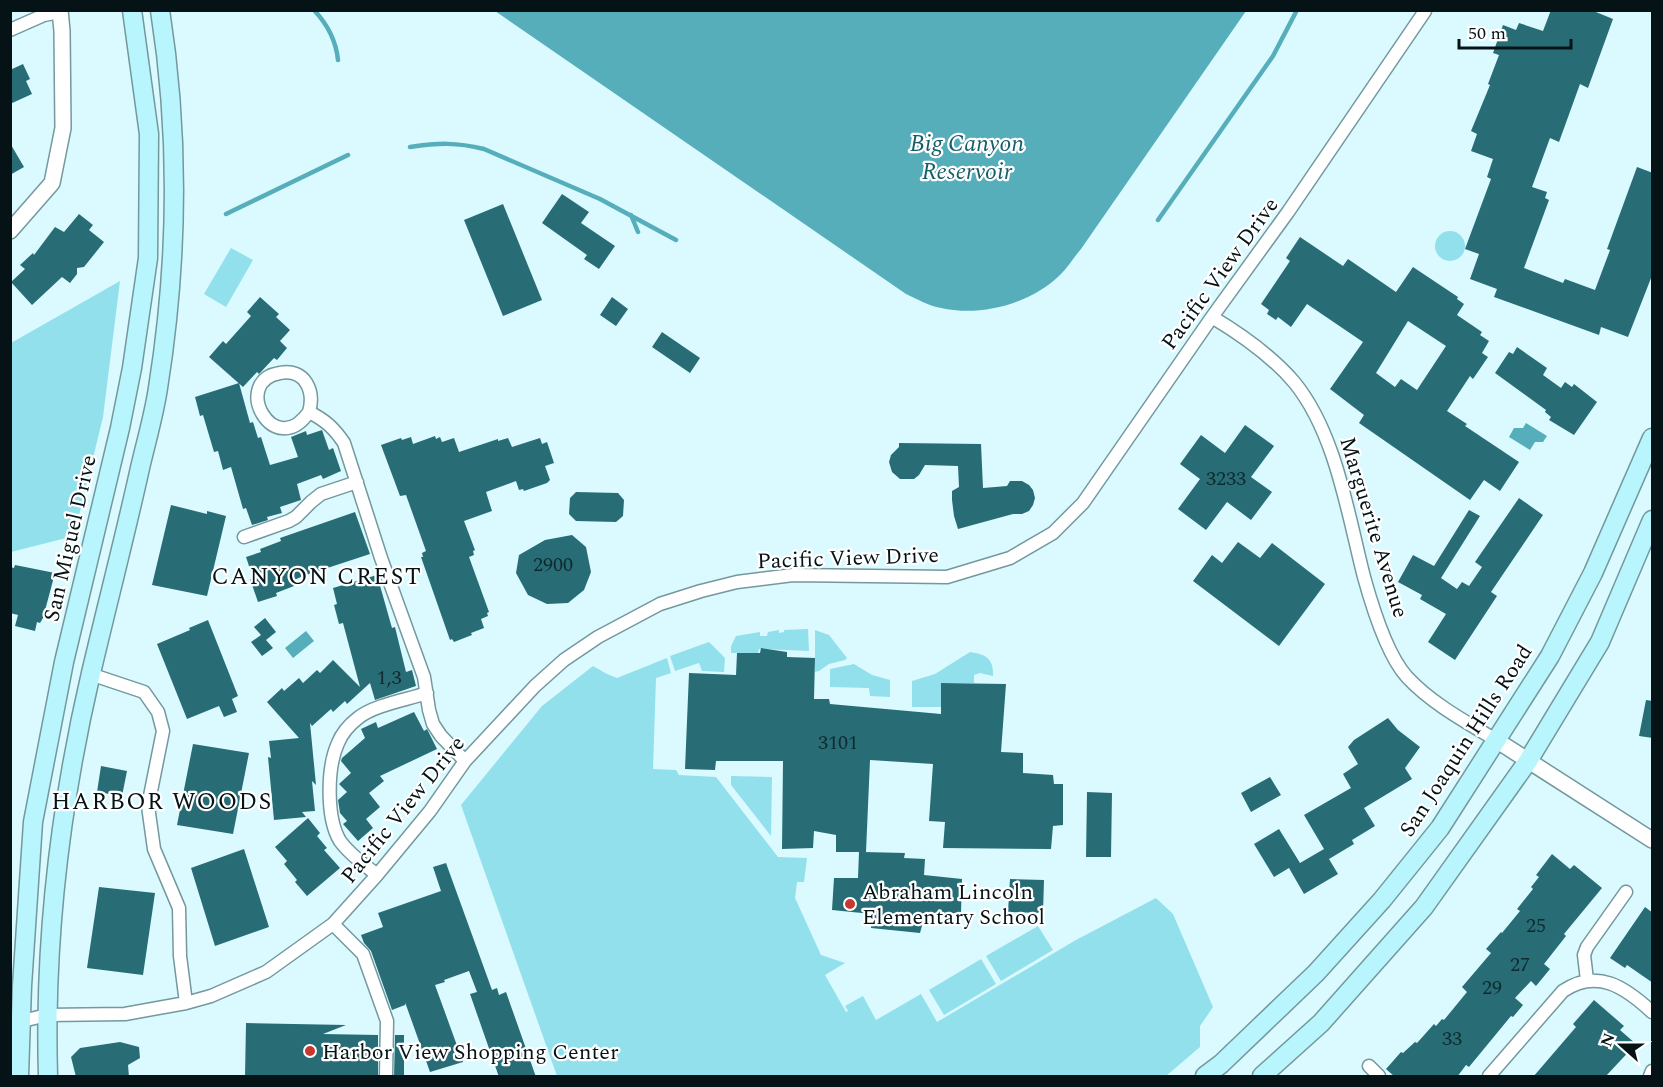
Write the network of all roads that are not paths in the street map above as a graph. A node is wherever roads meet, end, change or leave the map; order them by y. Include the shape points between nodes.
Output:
1 (132, 10) edge
2 (160, 10) edge
3 (60, 11) edge
4 (1425, 11) edge
5 (10, 30) edge
6 (10, 231) edge
7 (1212, 317) junction
8 (309, 412) junction
9 (1653, 438) edge
10 (357, 482) junction
11 (1653, 520) edge
12 (244, 537) dead end
13 (90, 674) junction
14 (427, 693) junction
15 (1496, 740) junction
16 (465, 761) junction
17 (1528, 761) junction
18 (1653, 840) edge
19 (377, 875) junction
20 (1626, 892) dead end
21 (333, 924) junction
22 (1587, 980) junction
23 (186, 1003) junction
24 (1653, 1012) edge
25 (15, 1014) edge
26 (47, 1015) junction
27 (1369, 1066) dead end
28 (1653, 1071) edge
29 (19, 1077) edge
30 (48, 1077) edge
31 (386, 1077) edge
32 (1205, 1077) edge
33 (1262, 1077) edge
34 (1379, 1077) edge
35 (1489, 1077) edge
36 (1650, 1077) edge

1 - 25 main road, San Miguel Drive via 149,134 148,258 124,408 64,663 34,812
2 - 13 main road via 173,124 172,279 158,392
3 - 5 street
3 - 6 street via 63,128 52,183
4 - 7 street, Pacific View Drive
7 - 15 street, Marguerite Avenue via 1276,363 1313,411 1330,448 1378,622 1406,676 1439,704
7 - 16 street, Pacific View Drive via 1083,503 1053,533 1010,558 946,577 794,575 737,582 675,598 598,637 564,660
8 - 8 street via 312,394 296,374 270,376 259,390 258,409 262,417 278,427 296,425
8 - 10 street via 336,430
9 - 15 main road, San Joaquin Hills Road via 1551,656
10 - 12 street via 321,494 289,521
10 - 14 street
11 - 17 main road via 1600,642
13 - 23 street via 144,692 158,712 163,731 148,806 154,849 179,908
13 - 26 main road via 64,811 52,901
14 - 16 street via 434,724
14 - 19 street via 360,716 343,734 334,753 329,800 334,828 349,852
15 - 17 street, Marguerite Avenue
15 - 32 main road, San Joaquin Hills Road via 1440,828 1382,900 1316,973
16 - 19 street, Pacific View Drive
17 - 18 street, Marguerite Avenue
17 - 33 main road via 1424,907 1321,1023
19 - 21 street, Pacific View Drive
20 - 22 street via 1587,947
21 - 23 street, Pacific View Drive via 266,972
21 - 31 street via 363,954 387,1021
22 - 24 street via 1613,984
22 - 35 street via 1563,992
23 - 26 street, Pacific View Drive via 125,1014
25 - 26 street
25 - 29 main road, San Miguel Drive
26 - 30 main road
27 - 34 street
28 - 36 street

